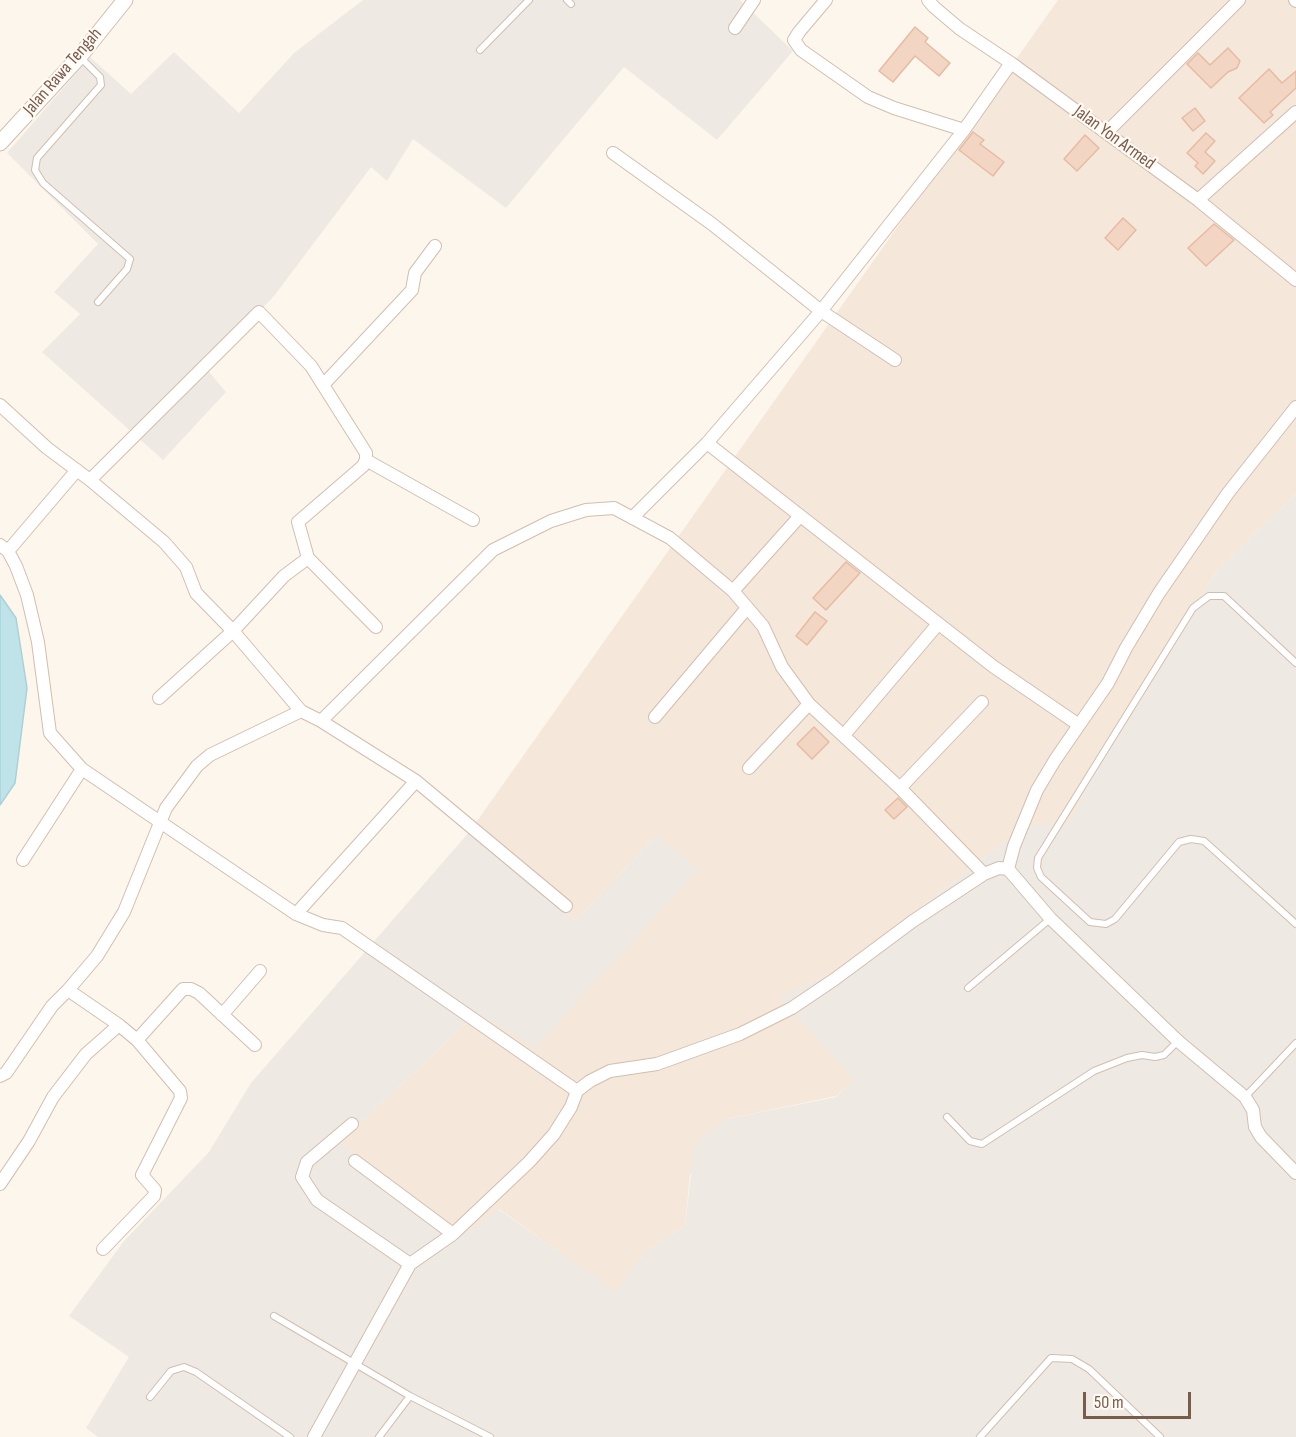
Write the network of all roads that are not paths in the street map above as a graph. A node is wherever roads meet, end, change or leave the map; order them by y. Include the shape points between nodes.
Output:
1 (125, 0) edge
2 (529, 0) edge
3 (754, 0) edge
4 (826, 0) edge
5 (928, 0) edge
6 (1239, 0) edge
7 (735, 28) dead end
8 (480, 50) dead end
9 (80, 56) junction
10 (1011, 63) junction
11 (1296, 112) edge
12 (964, 130) junction
13 (1107, 132) junction
14 (0, 143) edge
15 (614, 153) dead end
16 (1198, 200) junction
17 (435, 246) dead end
18 (1296, 280) edge
19 (98, 302) dead end
20 (821, 311) junction
21 (895, 360) dead end
22 (324, 384) junction
23 (0, 405) edge
24 (1296, 407) edge
25 (707, 443) junction
26 (366, 460) junction
27 (76, 470) junction
28 (90, 480) junction
29 (800, 516) junction
30 (633, 518) junction
31 (473, 520) dead end
32 (4, 548) edge
33 (308, 558) junction
34 (733, 591) junction
35 (747, 608) junction
36 (938, 624) junction
37 (376, 627) dead end
38 (232, 632) junction
39 (1296, 663) edge
40 (159, 698) dead end
41 (982, 702) dead end
42 (809, 705) junction
43 (301, 711) junction
44 (655, 717) dead end
45 (321, 721) junction
46 (1079, 725) junction
47 (844, 735) junction
48 (749, 768) dead end
49 (82, 769) junction
50 (416, 782) junction
51 (900, 788) junction
52 (160, 820) junction
53 (23, 860) dead end
54 (1008, 869) junction
55 (984, 874) junction
56 (566, 906) dead end
57 (296, 914) junction
58 (1050, 918) junction
59 (1296, 924) edge
60 (260, 971) dead end
61 (968, 987) dead end
62 (68, 990) junction
63 (222, 1014) junction
64 (119, 1025) junction
65 (137, 1040) junction
66 (1178, 1041) junction
67 (1296, 1043) edge
68 (255, 1045) dead end
69 (0, 1076) edge
70 (578, 1091) junction
71 (1245, 1097) junction
72 (947, 1117) dead end
73 (352, 1124) dead end
74 (355, 1161) dead end
75 (1296, 1173) edge
76 (0, 1184) edge
77 (453, 1234) junction
78 (103, 1248) dead end
79 (410, 1264) junction
80 (274, 1316) dead end
81 (354, 1363) junction
82 (410, 1395) junction
83 (150, 1397) dead end
84 (290, 1437) edge
85 (314, 1437) edge
86 (379, 1437) edge
87 (490, 1437) edge
88 (981, 1437) edge
89 (1160, 1437) edge

1 - 9 street, Jalan Rawa Tengah
2 - 8 lane
3 - 7 street
4 - 12 street via 794,40 801,50 868,97
5 - 10 street, Jalan Yon Armed via 960,29
6 - 13 street
9 - 14 street, Jalan Rawa Tengah
9 - 19 lane via 100,77 101,85 37,158 35,170 43,183 130,258 127,269
10 - 12 street
10 - 13 street, Jalan Yon Armed
11 - 16 street
12 - 20 street
13 - 16 street, Jalan Yon Armed
15 - 20 street via 712,224
16 - 18 street, Jalan Yon Armed
17 - 22 street via 415,273 412,290
20 - 21 street
20 - 25 street
22 - 26 street via 366,453
22 - 28 street via 259,312
23 - 27 street
24 - 46 street via 1228,493 1159,593
25 - 29 street
25 - 30 street
26 - 31 street
26 - 33 street via 298,522
27 - 28 street
27 - 32 street
28 - 38 street via 164,542 186,567 196,593
29 - 34 street
29 - 36 street
30 - 34 street via 670,538
30 - 45 street via 614,508 586,510 551,521 493,550
32 - 49 street via 27,595 38,642 50,733
33 - 37 street
33 - 38 street via 284,576
34 - 35 street
35 - 42 street via 763,626 783,667
35 - 44 street
36 - 46 street
36 - 47 street
38 - 40 street
38 - 43 street
39 - 59 lane via 1224,596 1209,596 1193,608 1038,858 1037,868 1041,877 1090,922 1106,924 1116,919 1179,842 1191,838 1204,841
41 - 51 street
42 - 47 street
42 - 48 street
43 - 45 street
43 - 52 street via 210,755 197,766
45 - 50 street
46 - 54 street via 1037,790
47 - 51 street
49 - 52 street
49 - 53 street
50 - 56 street
50 - 57 street
51 - 55 street
52 - 57 street
52 - 62 street via 124,912 97,956
54 - 55 street
54 - 58 street
55 - 70 street via 792,1008 740,1034 657,1064 610,1071
57 - 70 street via 323,926 342,928
58 - 61 lane
58 - 66 street
60 - 63 street
62 - 64 street
62 - 69 street via 52,1006 6,1074
63 - 65 street via 199,993 183,989
63 - 68 street
64 - 65 street
64 - 76 street via 86,1054 53,1097
65 - 78 street via 180,1091 181,1098 142,1175 155,1190 154,1196
66 - 71 street
66 - 72 lane via 1164,1055 1127,1058 1094,1071 982,1144 970,1142
67 - 71 lane
70 - 77 street via 542,1148
71 - 75 street via 1261,1137
73 - 79 street via 307,1162 302,1177 317,1200
74 - 77 street
77 - 79 street
79 - 81 street
80 - 81 lane
81 - 82 lane
81 - 85 street
82 - 86 lane
82 - 87 lane
83 - 84 lane via 171,1371 184,1366
88 - 89 lane via 1051,1358 1072,1359 1089,1369

